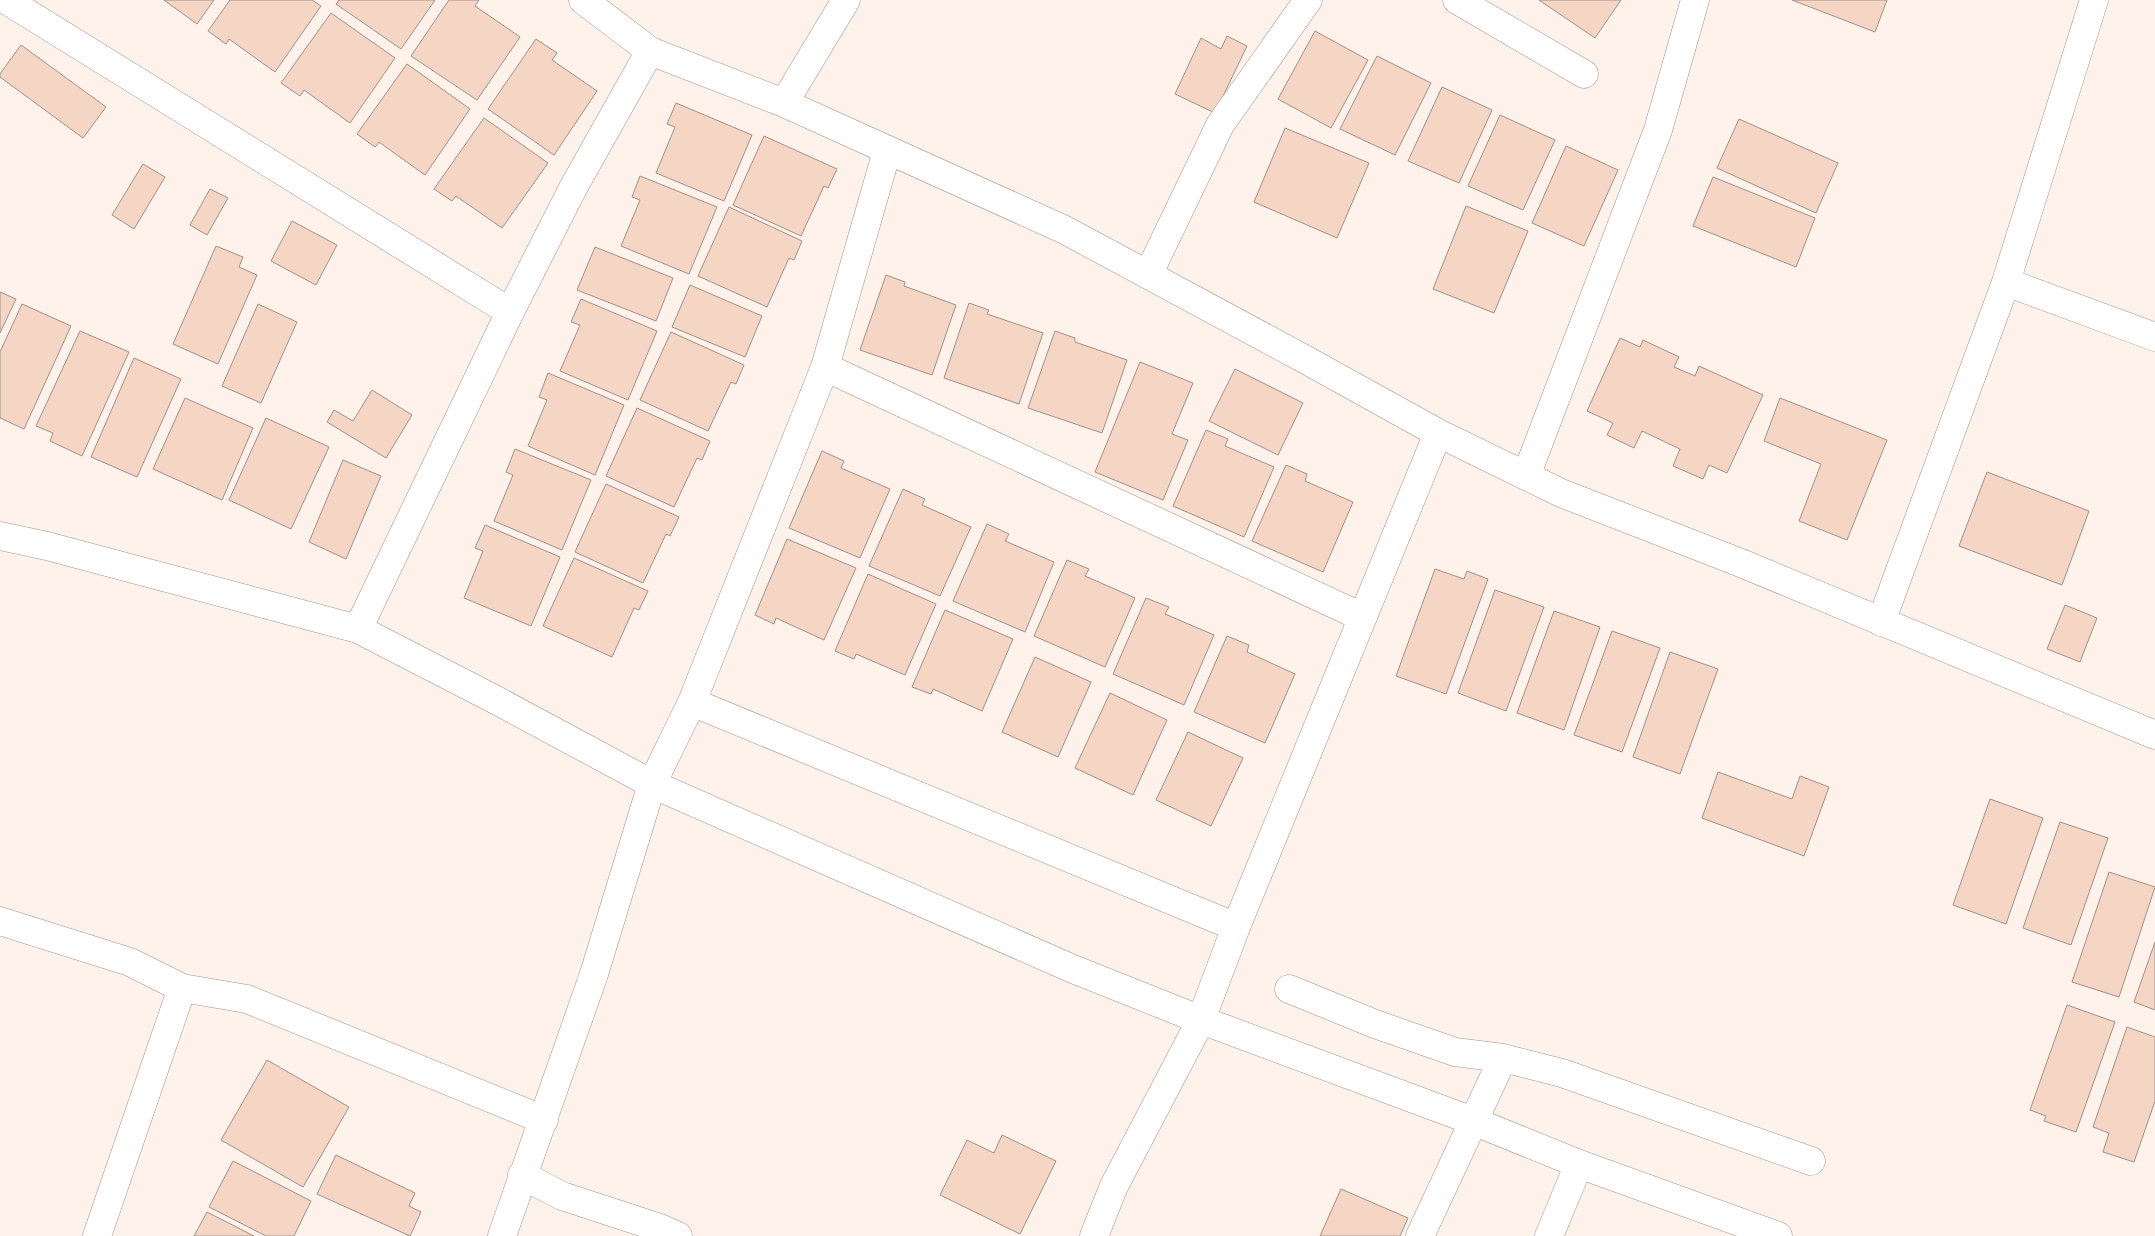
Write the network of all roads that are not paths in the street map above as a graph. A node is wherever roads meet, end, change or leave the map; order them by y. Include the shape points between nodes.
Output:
1 (6, 0) edge
2 (582, 0) edge
3 (846, 0) edge
4 (1308, 0) edge
5 (1457, 0) edge
6 (1695, 0) edge
7 (2094, 0) edge
8 (650, 51) junction
9 (1584, 74) dead end
10 (784, 103) junction
11 (887, 151) junction
12 (1148, 275) junction
13 (2006, 282) junction
14 (510, 312) junction
15 (2155, 337) edge
16 (825, 367) junction
17 (1438, 433) junction
18 (1526, 476) junction
19 (0, 536) edge
20 (1362, 617) junction
21 (1881, 622) junction
22 (358, 629) junction
23 (692, 702) junction
24 (2155, 735) edge
25 (652, 784) junction
26 (0, 921) edge
27 (1236, 927) junction
28 (182, 988) junction
29 (1289, 989) dead end
30 (1201, 1020) junction
31 (1503, 1058) junction
32 (544, 1120) junction
33 (1473, 1121) junction
34 (1811, 1161) dead end
35 (1579, 1164) junction
36 (522, 1175) junction
37 (97, 1236) edge
38 (502, 1236) edge
39 (678, 1236) edge
40 (1094, 1236) edge
41 (1420, 1236) edge
42 (1549, 1236) edge
43 (1778, 1236) edge

1 - 14 street
2 - 8 street
3 - 10 street
4 - 12 street via 1220,125
5 - 9 street
6 - 18 street via 1658,130
7 - 13 street
8 - 10 street
8 - 14 street via 573,188
10 - 11 street
11 - 12 street via 1065,230
11 - 16 street
12 - 17 street
13 - 15 street
13 - 21 street
14 - 22 street
16 - 20 street
16 - 23 street
17 - 18 street
17 - 20 street
18 - 21 street
19 - 22 street
20 - 27 street
21 - 24 street
22 - 25 street
23 - 25 street
23 - 27 street
25 - 30 street via 1073,969
25 - 32 street via 602,951
26 - 28 street via 130,962
27 - 30 street
28 - 32 street via 246,998
28 - 37 street
29 - 31 street via 1455,1052
30 - 33 street
30 - 40 street via 1114,1186
31 - 33 street
31 - 34 street via 1562,1073
32 - 36 street
33 - 35 street
33 - 41 street
35 - 42 street
35 - 43 street
36 - 38 street
36 - 39 street via 562,1196

